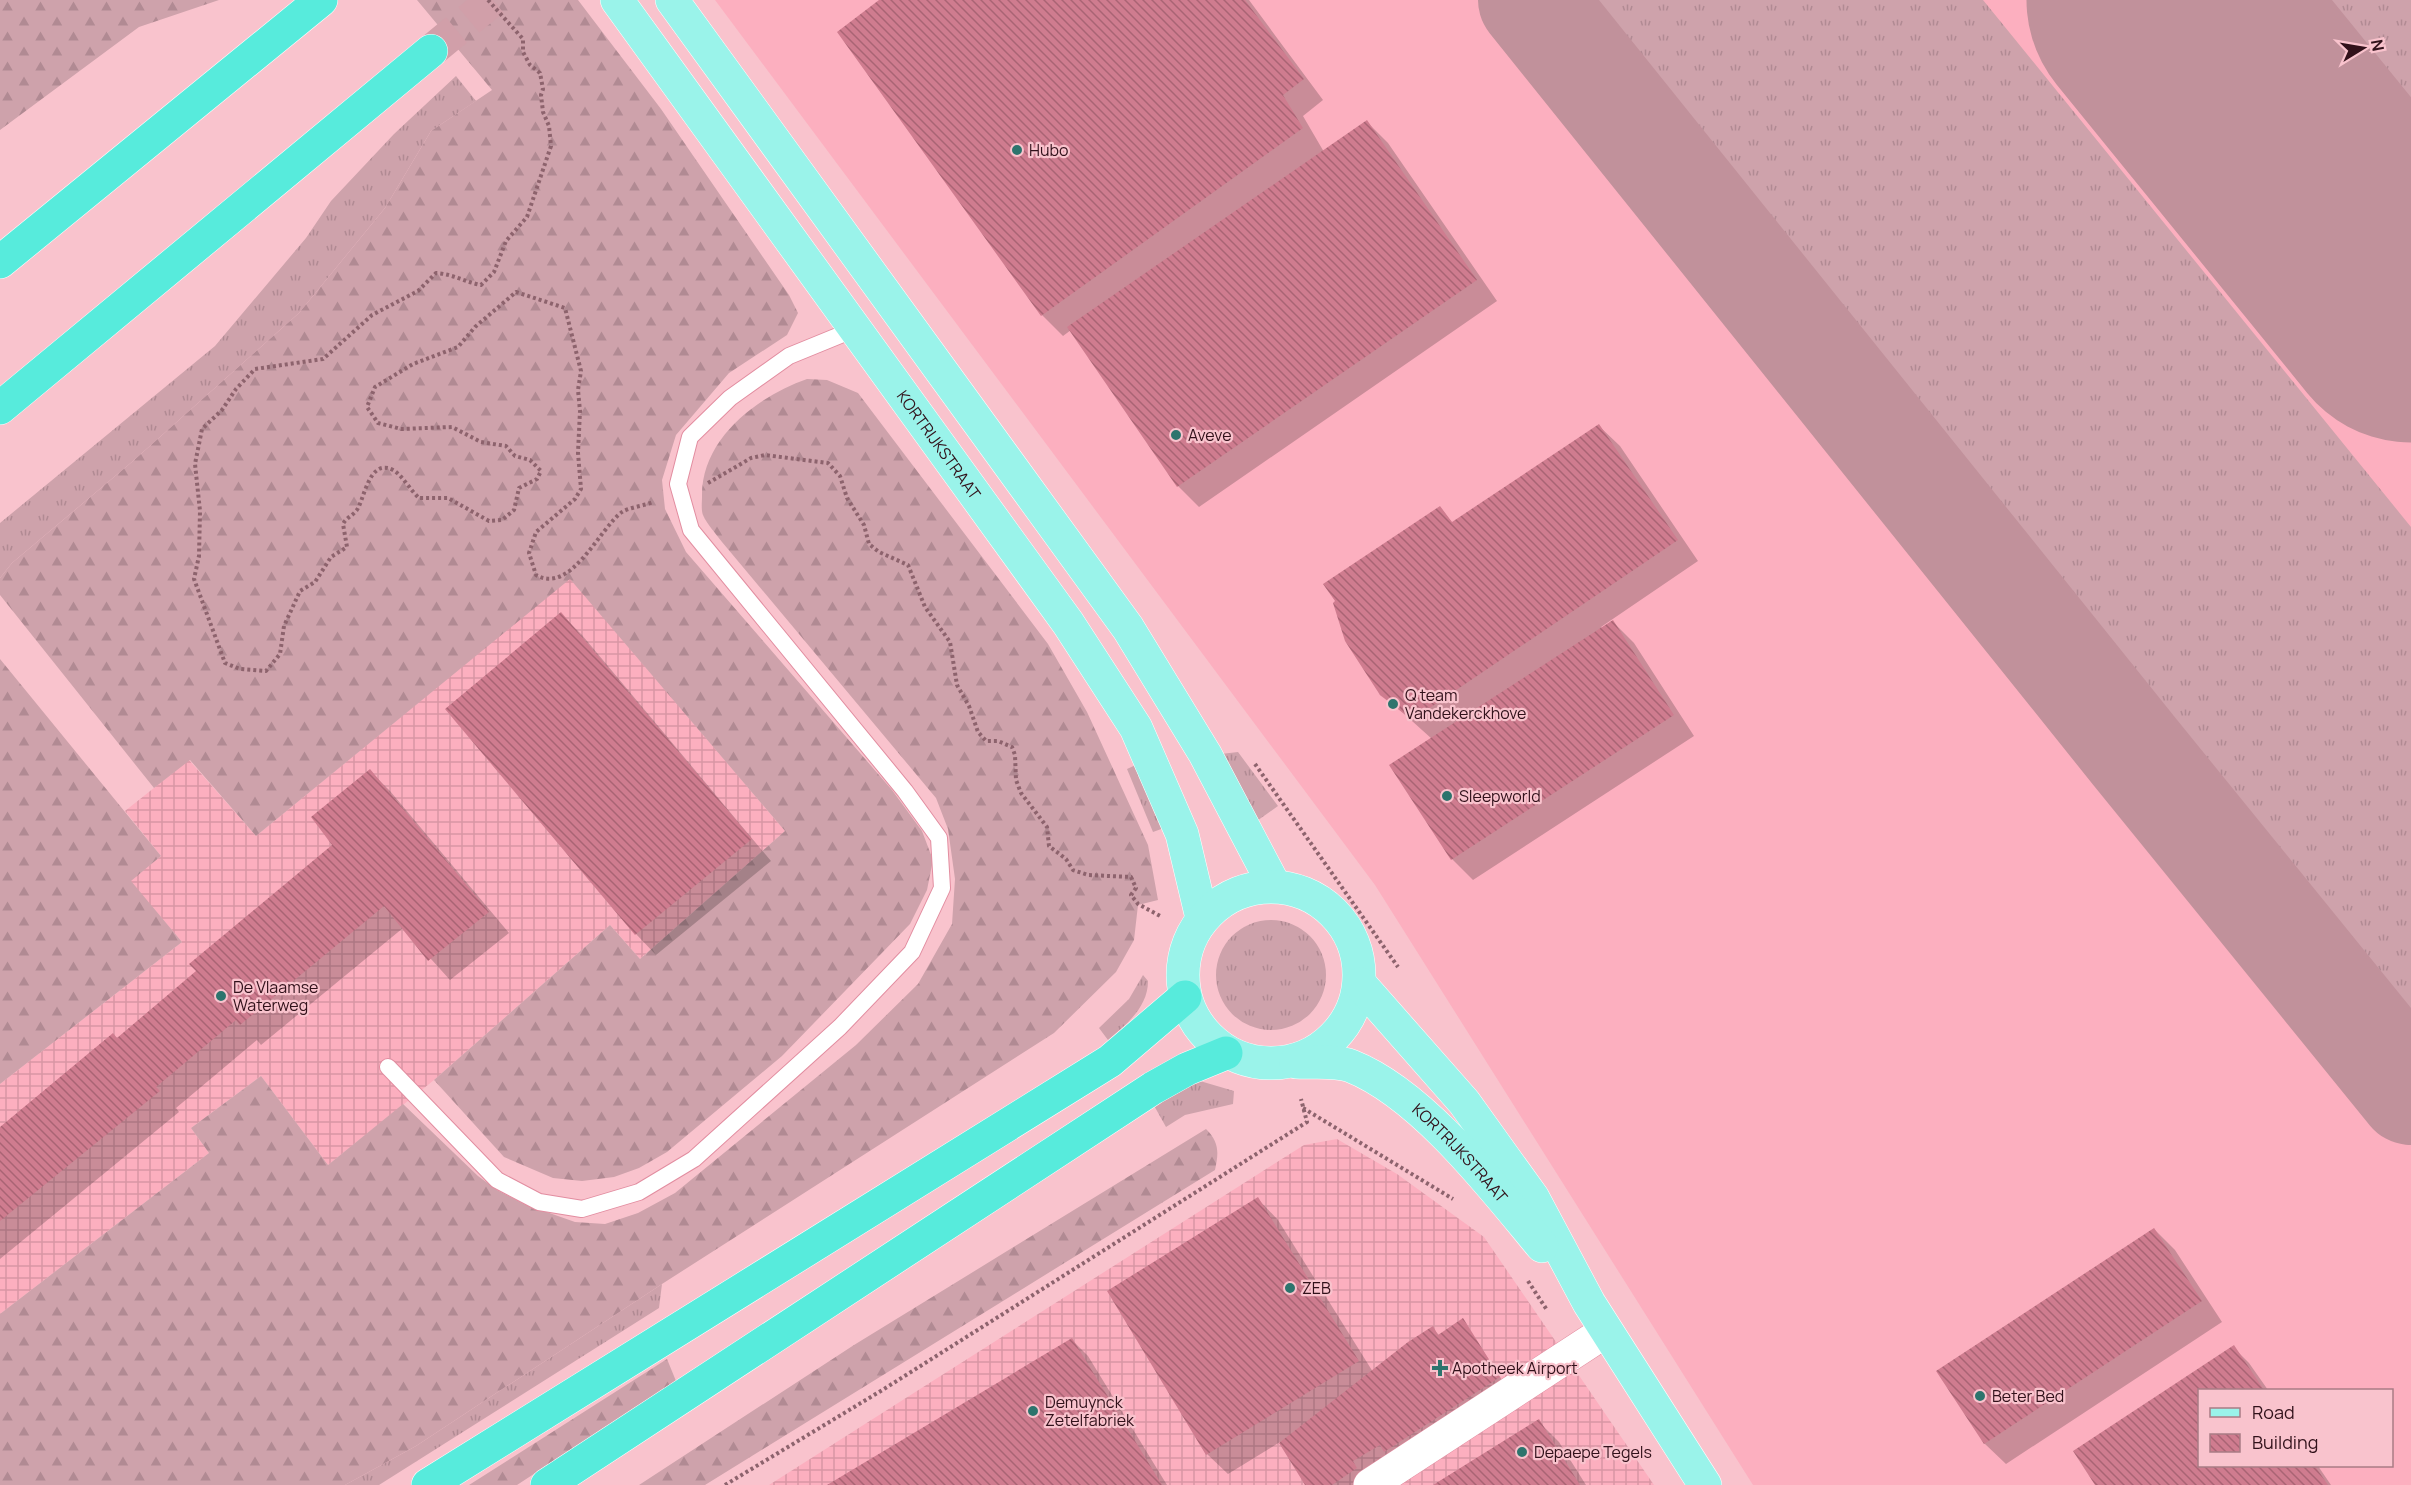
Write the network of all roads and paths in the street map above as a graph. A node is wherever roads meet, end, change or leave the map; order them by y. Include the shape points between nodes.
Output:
1 (321, 0) edge
2 (488, 0) edge
3 (617, 0) edge
4 (672, 0) edge
5 (431, 51) tunnel mouth
6 (0, 262) edge
7 (855, 329) junction
8 (0, 408) edge
9 (680, 491) junction
10 (1274, 885) junction
11 (1138, 904) dead end
12 (1202, 918) junction
13 (1360, 984) junction
14 (1185, 997) junction
15 (1226, 1053) junction
16 (1294, 1062) junction
17 (388, 1068) dead end
18 (1456, 1202) dead end
19 (1523, 1274) dead end
20 (1588, 1303) junction
21 (1606, 1331) junction
22 (1575, 1351) junction
23 (429, 1485) edge
24 (547, 1485) edge
25 (725, 1485) edge
26 (1370, 1485) edge
27 (1705, 1485) edge

1 - 6 highway
2 - 9 path via 523,39 523,52 540,74 543,89 540,95 551,146 527,217 506,241 494,272 481,285 436,273 418,291 372,315 323,359 255,369 202,429 195,464 200,556 194,579 225,663 240,669 266,671 280,654 284,626 293,603 300,591 315,582 331,557 347,547 342,525 358,510 374,473 393,470 419,498 448,498 489,521 502,520 514,510 519,488 537,479 541,471 530,460 514,456 506,446 481,442 452,427 400,429 378,423 367,406 375,387 413,363 458,347 516,292 565,308 581,371 581,489 569,505 536,532 529,553 536,575 545,580 557,579 587,553 623,511
3 - 7 main road, KORTRIJKSTRAAT
4 - 10 main road via 1128,627 1205,754
5 - 8 highway
7 - 9 lane via 789,356 730,398 690,437 678,484
7 - 12 main road, KORTRIJKSTRAAT via 1068,623 1136,728 1182,834
9 - 11 path via 717,480 751,458 765,455 828,463 840,476 869,544 908,565 925,607 950,642 957,685 978,732 986,741 1012,747 1016,780 1047,827 1049,846 1066,859 1072,870 1088,875 1131,877 1136,888 1131,895
9 - 17 lane via 691,530 939,838 942,888 912,952 840,1027 694,1160 639,1192 582,1209 539,1202 497,1180
10 - 12 main road via 1232,895
10 - 13 main road via 1312,894 1336,915 1356,947
12 - 14 main road via 1185,955
13 - 16 main road via 1349,1018 1326,1046
13 - 20 main road, KORTRIJKSTRAAT via 1471,1110 1533,1198
14 - 15 main road via 1200,1029
14 - 23 highway via 1110,1061
15 - 16 main road via 1259,1064
15 - 24 highway via 1153,1088
16 - 20 main road, KORTRIJKSTRAAT via 1349,1065 1394,1089 1445,1136
18 - 25 path via 1302,1108 1307,1122
19 - 22 path
20 - 21 main road, KORTRIJKSTRAAT
21 - 22 street
21 - 27 main road, KORTRIJKSTRAAT
22 - 26 street

